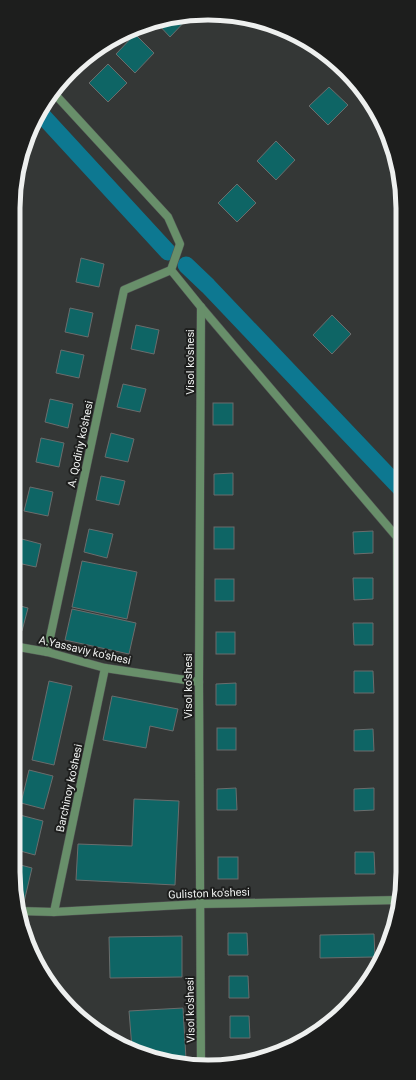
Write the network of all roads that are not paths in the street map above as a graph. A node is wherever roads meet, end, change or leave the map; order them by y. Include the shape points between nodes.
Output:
1 (57, 97) edge
2 (171, 270) junction
3 (201, 307) junction
4 (396, 535) edge
5 (20, 647) edge
6 (47, 652) junction
7 (105, 668) junction
8 (199, 682) junction
9 (393, 900) edge
10 (200, 904) junction
11 (24, 911) edge
12 (54, 912) junction
13 (201, 1060) edge

1 - 2 street via 168,217 180,244
2 - 3 street
2 - 6 street, A. Qodiriy ko'shesi via 124,290
3 - 4 street
3 - 8 street, Visol ko'shesi
5 - 6 street, A.Yassaviy ko'shesi
6 - 7 street, A.Yassaviy ko'shesi
7 - 8 street, A.Yassaviy ko'shesi
7 - 12 street, Barchinoy ko'shesi
8 - 10 street, Visol ko'shesi
9 - 10 street, Guliston ko'shesi
10 - 12 street, Guliston ko'shesi
10 - 13 street, Visol ko'shesi
11 - 12 street, Guliston ko'shesi

